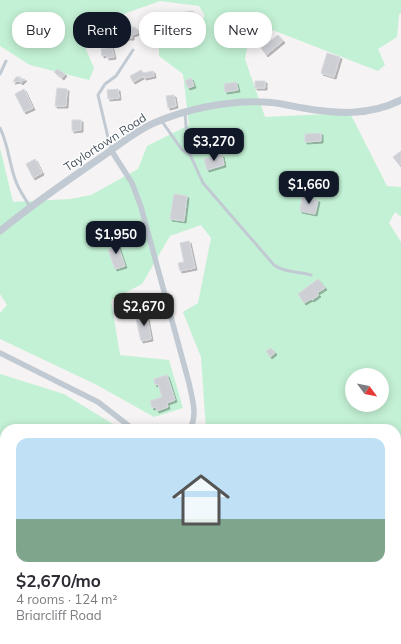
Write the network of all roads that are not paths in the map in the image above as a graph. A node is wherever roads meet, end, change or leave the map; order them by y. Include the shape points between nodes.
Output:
1 (133, 50) dead end
2 (6, 60) dead end
3 (0, 74) edge
4 (401, 100) edge
5 (186, 113) junction
6 (161, 120) junction
7 (0, 128) edge
8 (111, 150) junction
9 (190, 154) junction
10 (30, 207) junction
11 (0, 231) edge
12 (311, 275) dead end
13 (0, 352) edge
14 (127, 424) edge
15 (192, 424) edge

1 - 8 lane via 116,76 105,84 98,95
2 - 3 lane
4 - 5 street, Taylortown Road via 359,113 325,112 263,102 222,105
5 - 6 street, Taylortown Road
5 - 9 lane
6 - 8 street, Taylortown Road
6 - 9 lane via 182,150
7 - 10 lane via 6,140 15,180
8 - 10 street, Taylortown Road
8 - 15 street via 132,182 141,207 189,383 195,411
9 - 12 lane via 203,183 274,265 285,271
10 - 11 street, Taylortown Road
13 - 14 street via 98,402

